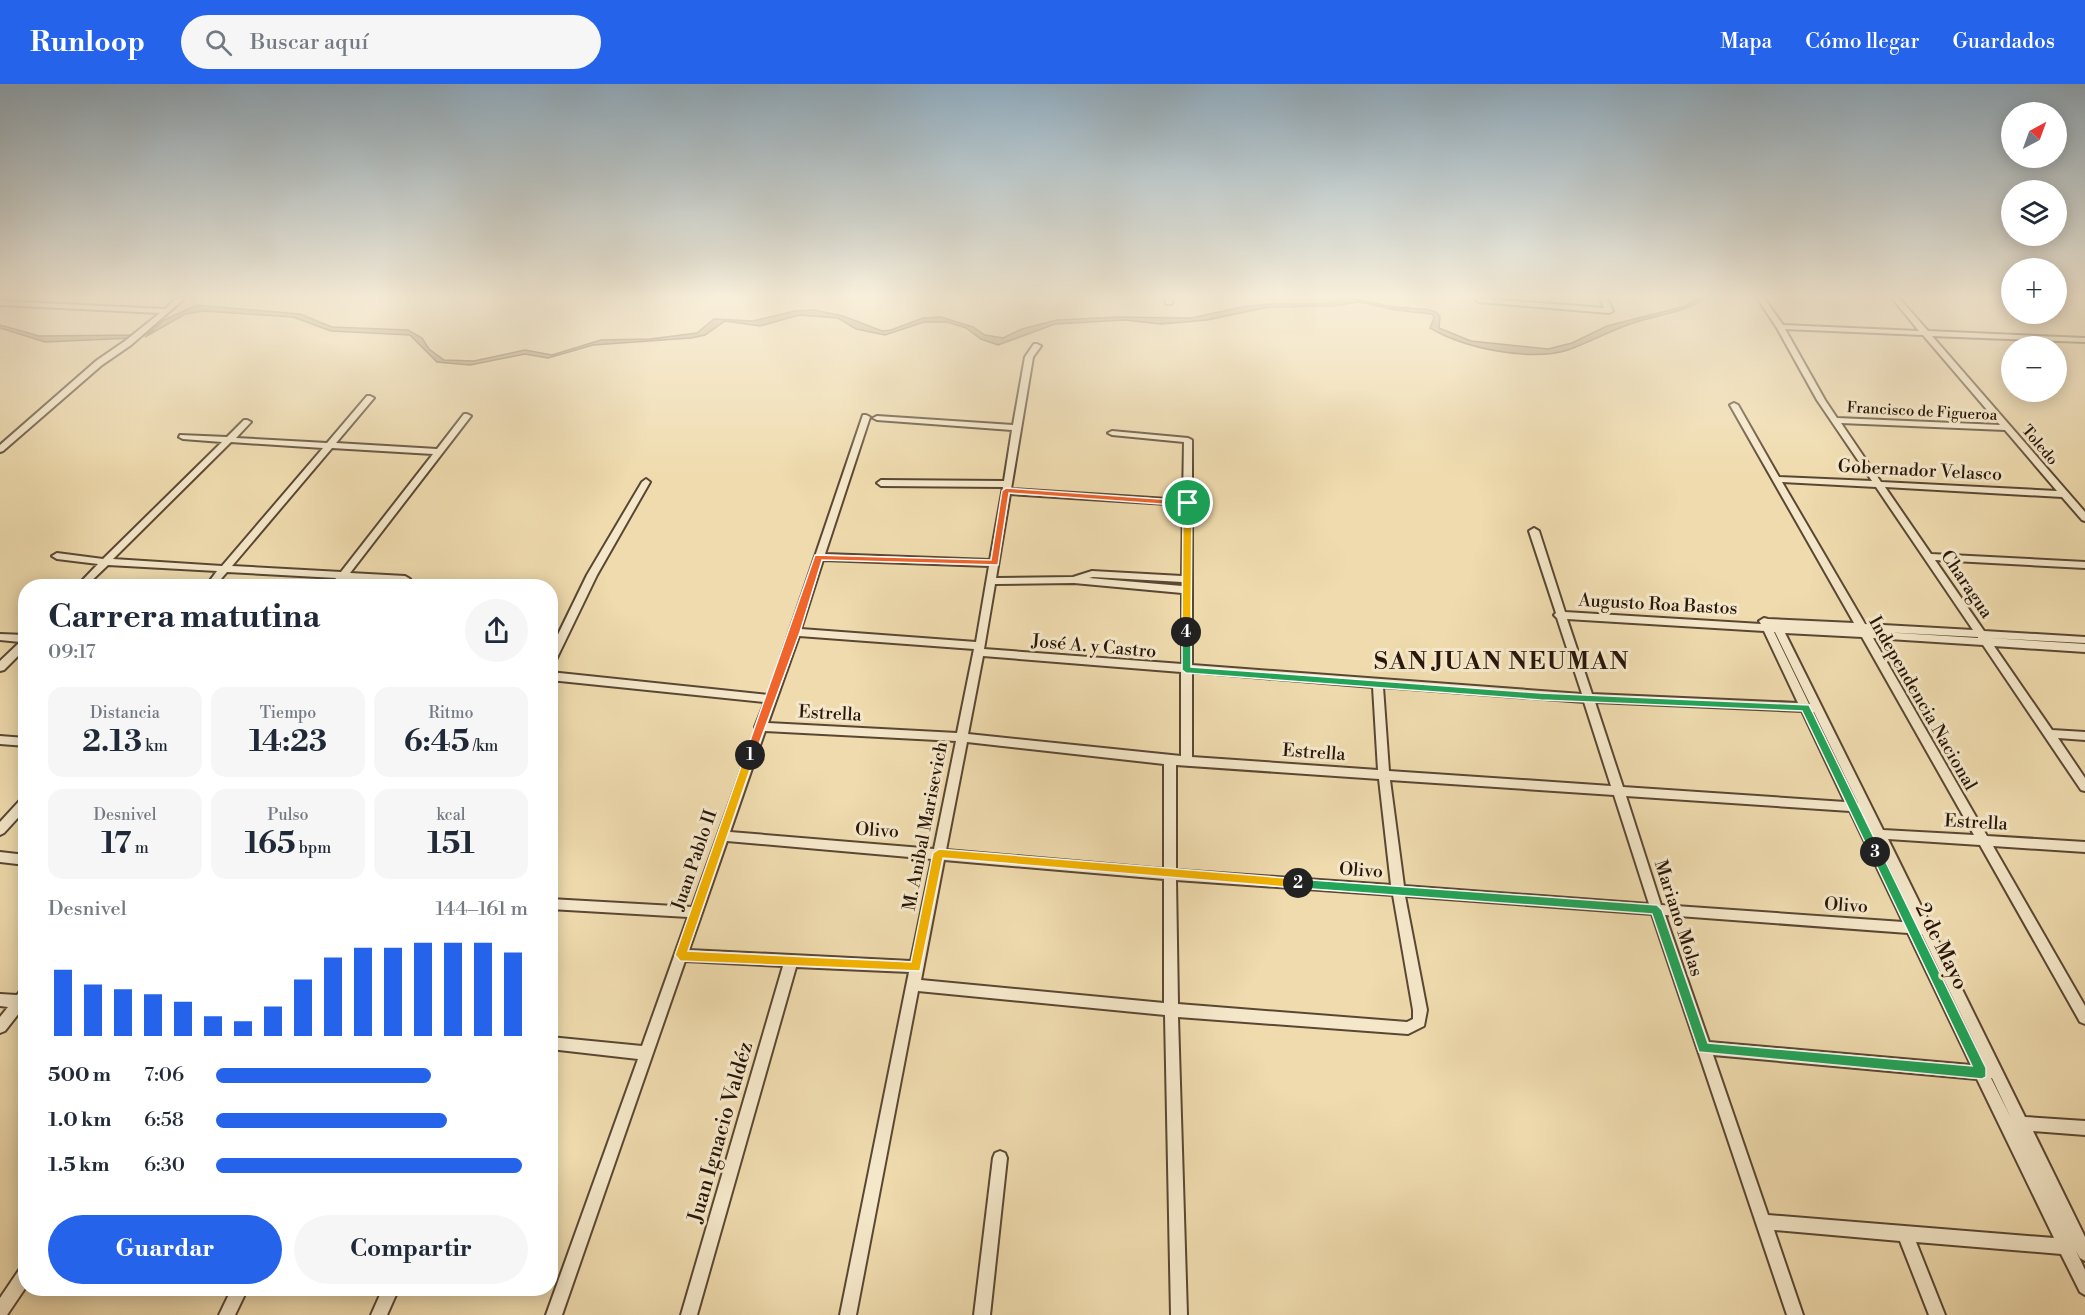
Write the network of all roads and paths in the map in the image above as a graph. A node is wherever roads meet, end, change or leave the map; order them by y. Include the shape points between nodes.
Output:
1 (110, 355) edge
2 (1030, 355) edge
3 (1796, 355) edge
4 (1945, 355) edge
5 (370, 398) dead end
6 (1734, 405) dead end
7 (467, 416) dead end
8 (1834, 420) junction
9 (247, 422) dead end
10 (1016, 428) junction
11 (2009, 428) junction
12 (1112, 433) dead end
13 (183, 437) dead end
14 (230, 438) junction
15 (330, 445) junction
16 (0, 449) edge
17 (439, 452) junction
18 (1775, 479) junction
19 (646, 482) dead end
20 (881, 483) dead end
21 (1878, 484) junction
22 (1006, 488) junction
23 (2064, 494) junction
24 (1188, 503) junction
25 (2085, 518) edge
26 (1534, 531) dead end
27 (57, 556) dead end
28 (818, 557) junction
29 (1928, 557) junction
30 (106, 562) junction
31 (995, 563) junction
32 (2085, 565) edge
33 (225, 569) junction
34 (344, 576) junction
35 (88, 579) edge
36 (216, 579) edge
37 (341, 579) edge
38 (405, 579) dead end
39 (1186, 579) junction
40 (1074, 580) junction
41 (992, 581) junction
42 (1186, 590) junction
43 (1559, 615) junction
44 (1768, 626) junction
45 (1862, 631) junction
46 (795, 632) junction
47 (0, 637) edge
48 (1983, 638) junction
49 (18, 639) edge
50 (2085, 640) edge
51 (558, 645) edge
52 (18, 648) edge
53 (2085, 648) edge
54 (979, 649) junction
55 (0, 667) edge
56 (1186, 670) junction
57 (558, 677) edge
58 (1378, 683) junction
59 (1586, 696) junction
60 (770, 699) junction
61 (1811, 707) junction
62 (760, 727) junction
63 (2051, 734) junction
64 (2085, 736) edge
65 (960, 737) junction
66 (0, 740) edge
67 (18, 741) edge
68 (1170, 760) junction
69 (1186, 762) junction
70 (1384, 775) junction
71 (2085, 787) edge
72 (1619, 790) junction
73 (1860, 807) junction
74 (18, 810) edge
75 (0, 830) edge
76 (1873, 834) junction
77 (722, 836) junction
78 (1984, 841) junction
79 (2085, 847) edge
80 (939, 853) junction
81 (0, 857) edge
82 (18, 859) edge
83 (1169, 874) junction
84 (1398, 890) junction
85 (558, 904) edge
86 (1657, 910) junction
87 (696, 912) junction
88 (1912, 928) junction
89 (1926, 929) junction
90 (680, 955) junction
91 (791, 961) junction
92 (916, 967) junction
93 (912, 985) junction
94 (0, 1000) edge
95 (18, 1000) edge
96 (18, 1007) edge
97 (1171, 1010) junction
98 (2085, 1018) edge
99 (0, 1027) edge
100 (558, 1044) edge
101 (1703, 1048) junction
102 (645, 1053) junction
103 (1982, 1072) junction
104 (1997, 1074) junction
105 (2006, 1123) junction
106 (2021, 1124) junction
107 (2085, 1128) edge
108 (1000, 1158) dead end
109 (1764, 1222) junction
110 (1905, 1233) junction
111 (2066, 1247) junction
112 (2084, 1251) edge
113 (18, 1284) edge
114 (2085, 1287) edge
115 (236, 1296) edge
116 (388, 1296) edge
117 (0, 1312) edge
118 (227, 1315) edge
119 (380, 1315) edge
120 (554, 1315) edge
121 (689, 1315) edge
122 (848, 1315) edge
123 (982, 1315) edge
124 (1179, 1315) edge
125 (1795, 1315) edge
126 (1937, 1315) edge

1 - 16 street
2 - 10 street, M. Anibal Marisevich
3 - 8 street, Charagua
4 - 11 street, Toledo
5 - 15 street
6 - 18 street, Independencia Nacional
7 - 17 street
8 - 11 street, Francisco de Figueroa
8 - 21 street, Charagua
9 - 14 street
10 - 22 street, M. Anibal Marisevich
10 - 28 street, Juan Pablo II via 872,417
11 - 23 street, Toledo
12 - 24 street via 1188,440
13 - 14 street
14 - 15 street
14 - 30 street
15 - 17 street
15 - 33 street
17 - 34 street
18 - 21 street, Gobernador Velasco
18 - 45 street, Independencia Nacional
19 - 51 street via 592,575
20 - 22 street
21 - 23 street, Gobernador Velasco
21 - 29 street, Charagua
22 - 24 street
22 - 31 street, M. Anibal Marisevich
23 - 25 street, Toledo
24 - 39 street
26 - 43 street, Mariano Molas
27 - 30 street
28 - 31 street
28 - 46 street, Juan Pablo II
29 - 32 street
29 - 48 street, Charagua
30 - 33 street
30 - 35 street
31 - 41 street, M. Anibal Marisevich
33 - 34 street
33 - 36 street
34 - 37 street
34 - 38 street
39 - 40 street via 1092,574
39 - 42 street
40 - 41 street
40 - 42 street
41 - 54 street, M. Anibal Marisevich
42 - 56 street
43 - 44 street, Augusto Roa Bastos
43 - 59 street, Mariano Molas
44 - 45 street, Augusto Roa Bastos
44 - 61 street, 2 de Mayo
45 - 48 street, Augusto Roa Bastos
45 - 78 street, Independencia Nacional
46 - 54 street, José A. y Castro
46 - 60 street, Juan Pablo II
47 - 49 street
48 - 50 street, Augusto Roa Bastos
48 - 53 street, Augusto Roa Bastos
48 - 63 street, Charagua
52 - 55 street
54 - 56 street, José A. y Castro
54 - 65 street, M. Anibal Marisevich
56 - 58 street, José A. y Castro
56 - 69 street
57 - 60 street
58 - 59 street, José A. y Castro
58 - 70 street
59 - 61 street, José A. y Castro
59 - 72 street, Mariano Molas
60 - 62 street, Juan Pablo II
61 - 73 street, 2 de Mayo
62 - 65 street, Estrella
62 - 77 street, Juan Pablo II
63 - 64 street
63 - 71 street, Charagua
65 - 68 street, Estrella
65 - 80 street, M. Anibal Marisevich
66 - 67 street
68 - 69 street, Estrella
68 - 83 street
69 - 70 street, Estrella
70 - 72 street, Estrella
70 - 84 street
72 - 73 street, Estrella
72 - 86 street, Mariano Molas
73 - 76 street, 2 de Mayo
74 - 75 street
76 - 78 street, Estrella
76 - 88 street, 2 de Mayo
76 - 89 street, 2 de Mayo
77 - 80 street, Olivo
77 - 87 street, Juan Pablo II
78 - 79 street, Estrella
78 - 98 street, Independencia Nacional
80 - 83 street, Olivo
80 - 92 street, M. Anibal Marisevich
81 - 82 street
83 - 84 street, Olivo
83 - 97 street
84 - 86 street, Olivo
84 - 97 street via 1420,1010 1419,1022 1408,1028
85 - 87 street
86 - 88 street, Olivo
86 - 101 street, Mariano Molas
87 - 90 street, Juan Pablo II
88 - 89 street, Olivo
88 - 103 street, 2 de Mayo
89 - 104 street, 2 de Mayo
90 - 91 street
90 - 102 street, Juan Pablo II
91 - 92 street
91 - 121 street, Juan Ignacio Valdéz
92 - 93 street, M. Anibal Marisevich
93 - 97 street
93 - 122 street, M. Anibal Marisevich
94 - 95 street
96 - 99 street
97 - 124 street
100 - 102 street
101 - 103 street
101 - 109 street, Mariano Molas
102 - 120 street, Juan Pablo II
103 - 104 street
103 - 105 street, 2 de Mayo
104 - 106 street, 2 de Mayo
105 - 106 street
105 - 111 street, 2 de Mayo
106 - 107 street
106 - 112 street, 2 de Mayo
108 - 123 street
109 - 110 street
109 - 125 street, Mariano Molas
110 - 111 street
110 - 126 street
111 - 112 street
111 - 114 street, 2 de Mayo
113 - 117 street
115 - 118 street
116 - 119 street

